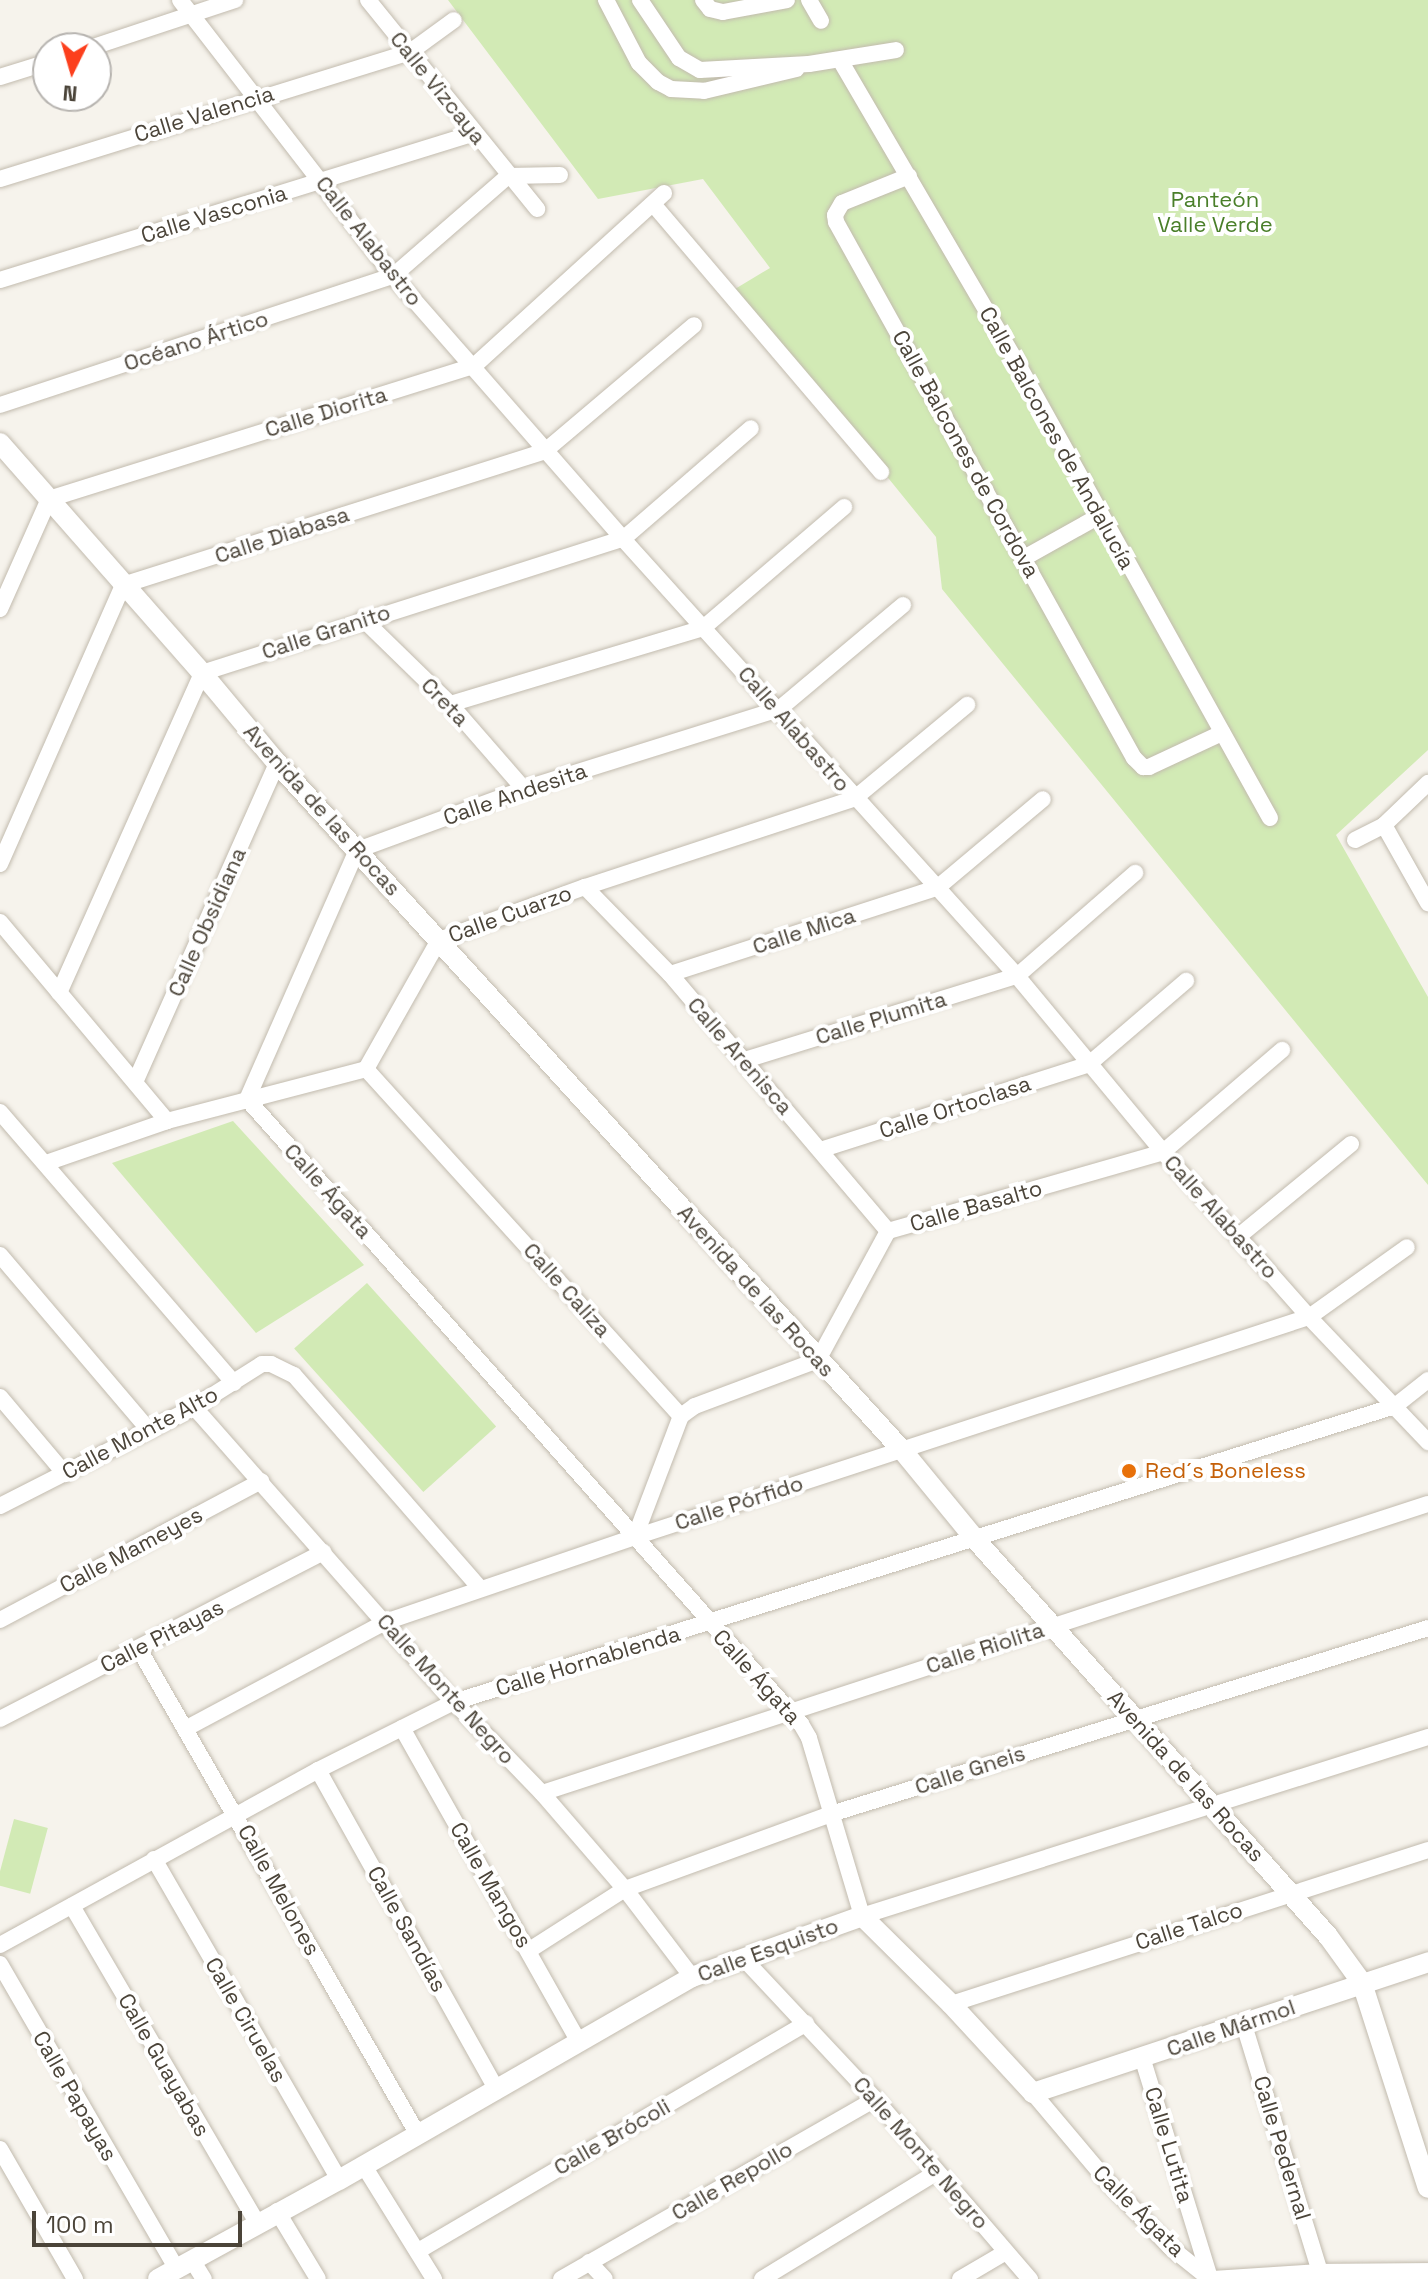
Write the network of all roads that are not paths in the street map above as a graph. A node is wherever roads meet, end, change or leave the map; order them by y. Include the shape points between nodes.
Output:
1 (180, 0) edge
2 (235, 0) edge
3 (368, 0) edge
4 (606, 0) edge
5 (640, 0) edge
6 (703, 0) edge
7 (787, 0) edge
8 (809, 0) edge
9 (191, 15) junction
10 (454, 20) dead end
11 (821, 21) dead end
12 (112, 41) edge
13 (896, 50) dead end
14 (410, 52) junction
15 (840, 60) junction
16 (809, 64) junction
17 (32, 67) edge
18 (0, 77) edge
19 (254, 98) junction
20 (474, 133) junction
21 (560, 175) dead end
22 (508, 176) junction
23 (909, 176) junction
24 (0, 179) edge
25 (321, 181) junction
26 (537, 209) dead end
27 (393, 276) junction
28 (0, 280) edge
29 (694, 325) dead end
30 (474, 366) junction
31 (0, 405) edge
32 (751, 428) dead end
33 (0, 443) edge
34 (545, 451) junction
35 (881, 472) dead end
36 (49, 499) junction
37 (844, 507) dead end
38 (1099, 516) junction
39 (623, 539) junction
40 (1024, 558) junction
41 (123, 585) junction
42 (903, 605) dead end
43 (0, 609) edge
44 (363, 619) junction
45 (703, 628) junction
46 (202, 673) junction
47 (450, 704) junction
48 (967, 705) dead end
49 (779, 709) junction
50 (1222, 733) junction
51 (277, 763) junction
52 (1428, 783) edge
53 (524, 789) junction
54 (855, 798) junction
55 (1043, 799) dead end
56 (1270, 818) dead end
57 (1384, 825) junction
58 (1355, 840) dead end
59 (357, 850) junction
60 (0, 864) edge
61 (1135, 873) dead end
62 (585, 887) junction
63 (937, 888) junction
64 (1428, 903) edge
65 (0, 922) edge
66 (439, 940) junction
67 (670, 974) junction
68 (1017, 976) junction
69 (1186, 981) dead end
70 (59, 993) junction
71 (1282, 1050) dead end
72 (745, 1060) junction
73 (1089, 1064) junction
74 (366, 1069) junction
75 (136, 1080) junction
76 (247, 1099) junction
77 (0, 1112) edge
78 (167, 1121) junction
79 (1351, 1144) dead end
80 (820, 1150) junction
81 (1163, 1152) junction
82 (46, 1163) junction
83 (888, 1231) junction
84 (1239, 1236) junction
85 (1407, 1247) dead end
86 (0, 1255) edge
87 (1309, 1317) junction
88 (818, 1360) junction
89 (1428, 1380) edge
90 (234, 1383) junction
91 (0, 1397) edge
92 (1395, 1406) junction
93 (194, 1407) junction
94 (681, 1416) junction
95 (149, 1430) junction
96 (1428, 1442) edge
97 (902, 1450) junction
98 (65, 1474) junction
99 (261, 1481) junction
100 (1428, 1504) edge
101 (0, 1506) edge
102 (635, 1537) junction
103 (975, 1539) junction
104 (323, 1552) junction
105 (480, 1588) junction
106 (0, 1620) edge
107 (385, 1622) junction
108 (708, 1623) junction
109 (1053, 1626) junction
110 (1428, 1628) edge
111 (139, 1649) junction
112 (454, 1702) junction
113 (789, 1711) junction
114 (1133, 1718) junction
115 (0, 1719) edge
116 (402, 1728) junction
117 (185, 1729) junction
118 (1428, 1737) edge
119 (318, 1770) junction
120 (542, 1793) junction
121 (1209, 1804) junction
122 (236, 1813) junction
123 (831, 1814) junction
124 (1428, 1850) edge
125 (154, 1859) junction
126 (625, 1889) junction
127 (1292, 1893) junction
128 (72, 1906) junction
129 (862, 1916) junction
130 (0, 1945) edge
131 (528, 1951) junction
132 (744, 1959) junction
133 (1428, 1962) edge
134 (0, 1964) edge
135 (692, 1977) junction
136 (1362, 1983) junction
137 (951, 2004) junction
138 (806, 2023) junction
139 (1244, 2025) junction
140 (579, 2042) junction
141 (1142, 2057) junction
142 (496, 2088) junction
143 (1033, 2093) junction
144 (875, 2099) junction
145 (417, 2133) junction
146 (0, 2149) edge
147 (364, 2166) junction
148 (937, 2172) junction
149 (339, 2180) junction
150 (1428, 2188) edge
151 (277, 2211) junction
152 (257, 2223) junction
153 (418, 2251) junction
154 (1006, 2252) junction
155 (589, 2262) junction
156 (184, 2264) junction
157 (1428, 2271) edge
158 (1320, 2272) junction
159 (75, 2279) edge
160 (158, 2279) edge
161 (204, 2279) edge
162 (318, 2279) edge
163 (434, 2279) edge
164 (561, 2279) edge
165 (605, 2279) edge
166 (762, 2279) edge
167 (960, 2279) edge
168 (1030, 2279) edge
169 (1211, 2279) edge

1 - 9 street, Calle Alabastro
2 - 9 street
3 - 14 street, Calle Vizcaya
4 - 16 street via 639,63 671,89 704,91
5 - 16 street via 679,58 700,70
6 - 7 street via 716,12
8 - 11 street
9 - 12 street
9 - 19 street, Calle Alabastro
10 - 14 street, Calle Valencia
13 - 15 street
14 - 19 street, Calle Valencia
14 - 20 street, Calle Vizcaya
15 - 16 street
15 - 23 street, Calle Balcones de Andalucía
17 - 18 street
19 - 24 street, Calle Valencia
19 - 25 street, Calle Alabastro
20 - 22 street, Calle Vizcaya
20 - 25 street, Calle Vasconia
21 - 22 street
22 - 26 street, Calle Vizcaya
22 - 27 street
23 - 38 street, Calle Balcones de Andalucía
23 - 40 street, Calle Balcones de Cordova via 842,203 836,222
25 - 27 street, Calle Alabastro
25 - 28 street, Calle Vasconia
27 - 30 street, Calle Alabastro
27 - 31 street, Océano Ártico
29 - 34 street, Calle Diabasa
30 - 34 street, Calle Alabastro
30 - 35 street, Calle Diorita via 658,198
30 - 36 street, Calle Diorita
32 - 39 street, Calle Granito
33 - 36 street, Avenida de las Rocas
34 - 39 street, Calle Alabastro
34 - 41 street, Calle Diabasa
36 - 41 street, Avenida de las Rocas
36 - 43 street
37 - 45 street
38 - 40 street
38 - 50 street, Calle Balcones de Andalucía
39 - 44 street, Calle Granito
39 - 45 street, Calle Alabastro
40 - 50 street, Calle Balcones de Cordova via 1143,767
41 - 46 street, Avenida de las Rocas
41 - 60 street
42 - 49 street, Calle Andesita
44 - 46 street, Calle Granito
44 - 47 street, Creta
45 - 47 street
45 - 49 street, Calle Alabastro
46 - 51 street, Avenida de las Rocas
46 - 70 street
47 - 53 street, Creta
48 - 54 street, Calle Cuarzo
49 - 53 street, Calle Andesita
49 - 54 street, Calle Alabastro
50 - 56 street, Calle Balcones de Andalucía
51 - 59 street, Avenida de las Rocas
51 - 75 street, Calle Obsidiana
52 - 57 street
53 - 59 street, Calle Andesita
54 - 62 street, Calle Cuarzo
54 - 63 street, Calle Alabastro
55 - 63 street
57 - 58 street
57 - 64 street
59 - 66 street, Avenida de las Rocas
59 - 76 street
61 - 68 street
62 - 66 street, Calle Cuarzo
62 - 67 street, Calle Arenisca
63 - 67 street, Calle Mica
63 - 68 street, Calle Alabastro
65 - 70 street
66 - 74 street, Calle Cuarzo
66 - 88 street, Avenida de las Rocas
67 - 72 street, Calle Arenisca
68 - 72 street, Calle Plumita
68 - 73 street, Calle Alabastro
69 - 73 street
70 - 75 street
71 - 81 street
72 - 80 street, Calle Arenisca
73 - 80 street, Calle Ortoclasa
73 - 81 street, Calle Alabastro
74 - 76 street
74 - 94 street, Calle Caliza
75 - 78 street
76 - 78 street
76 - 102 street, Calle Ágata
77 - 82 street
78 - 82 street
79 - 84 street
80 - 83 street, Calle Arenisca
81 - 83 street, Calle Basalto
81 - 84 street, Calle Alabastro
82 - 90 street
83 - 88 street, Calle Basalto
84 - 87 street, Calle Alabastro
85 - 87 street, Calle Pórfido
86 - 95 street
87 - 92 street, Calle Alabastro
87 - 97 street, Calle Pórfido
88 - 94 street
88 - 97 street, Avenida de las Rocas
89 - 92 street
90 - 93 street, Calle Monte Alto
90 - 105 street, Calle Monte Alto via 262,1364 294,1375
91 - 98 street
92 - 96 street, Calle Alabastro
92 - 103 street, Calle Hornablenda
93 - 95 street, Calle Monte Alto
93 - 99 street, Calle Monte Negro
94 - 102 street
95 - 98 street, Calle Monte Alto
97 - 102 street, Calle Pórfido
97 - 103 street, Avenida de las Rocas
98 - 101 street, Calle Monte Alto
99 - 104 street, Calle Monte Negro
99 - 106 street, Calle Mameyes
100 - 109 street, Calle Riolita
102 - 105 street, Calle Pórfido
102 - 108 street, Calle Ágata
103 - 108 street, Calle Hornablenda
103 - 109 street, Avenida de las Rocas
104 - 107 street, Calle Monte Negro
104 - 111 street, Calle Pitayas
105 - 107 street, Calle Pórfido
107 - 112 street, Calle Monte Negro
107 - 117 street, Calle Pórfido
108 - 112 street, Calle Hornablenda
108 - 113 street, Calle Ágata
109 - 113 street, Calle Riolita
109 - 114 street, Avenida de las Rocas
110 - 114 street, Calle Gneis
111 - 115 street, Calle Pitayas
111 - 117 street, Calle Melones
112 - 116 street, Calle Hornablenda
112 - 120 street, Calle Monte Negro
113 - 120 street, Calle Riolita
113 - 123 street, Calle Ágata via 809,1738
114 - 121 street, Avenida de las Rocas
114 - 123 street, Calle Gneis
116 - 119 street, Calle Hornablenda
116 - 131 street, Calle Mangos
117 - 122 street, Calle Melones
118 - 121 street, Calle Esquisto
119 - 122 street, Calle Hornablenda
119 - 142 street, Calle Sandías
120 - 126 street, Calle Monte Negro
121 - 127 street, Avenida de las Rocas
121 - 129 street, Calle Esquisto
122 - 125 street, Calle Hornablenda
122 - 145 street, Calle Melones
123 - 126 street, Calle Gneis
123 - 129 street, Calle Ágata
124 - 127 street, Calle Talco
125 - 128 street, Calle Hornablenda
125 - 149 street, Calle Ciruelas
126 - 131 street, Calle Gneis
126 - 135 street, Calle Monte Negro
127 - 136 street, Avenida de las Rocas
127 - 137 street, Calle Talco
128 - 130 street, Calle Hornablenda
128 - 152 street, Calle Guayabas
129 - 132 street, Calle Esquisto
129 - 137 street, Calle Ágata
131 - 140 street, Calle Mangos
132 - 135 street, Calle Esquisto
132 - 138 street, Calle Monte Negro
133 - 136 street, Calle Mármol
134 - 156 street, Calle Papayas
135 - 140 street, Calle Esquisto
136 - 139 street, Calle Mármol
136 - 150 street, Avenida de las Rocas
137 - 143 street, Calle Ágata
138 - 144 street, Calle Monte Negro
138 - 153 street, Calle Brócoli
139 - 141 street, Calle Mármol
139 - 158 street, Calle Pedernal
140 - 142 street, Calle Esquisto
141 - 143 street, Calle Mármol
141 - 169 street, Calle Lutita
142 - 145 street, Calle Esquisto
143 - 169 street, Calle Ágata via 1117,2192 1170,2247
144 - 148 street, Calle Monte Negro
144 - 155 street, Calle Repollo
145 - 147 street, Calle Esquisto
146 - 159 street
147 - 149 street, Calle Esquisto
147 - 153 street
148 - 154 street, Calle Monte Negro
148 - 166 street
149 - 151 street, Calle Esquisto
151 - 152 street, Calle Esquisto
151 - 162 street
152 - 156 street, Calle Esquisto
153 - 163 street
154 - 167 street
154 - 168 street, Calle Monte Negro
155 - 164 street
155 - 165 street
156 - 160 street, Calle Esquisto
156 - 161 street, Calle Papayas
157 - 158 street
158 - 169 street

